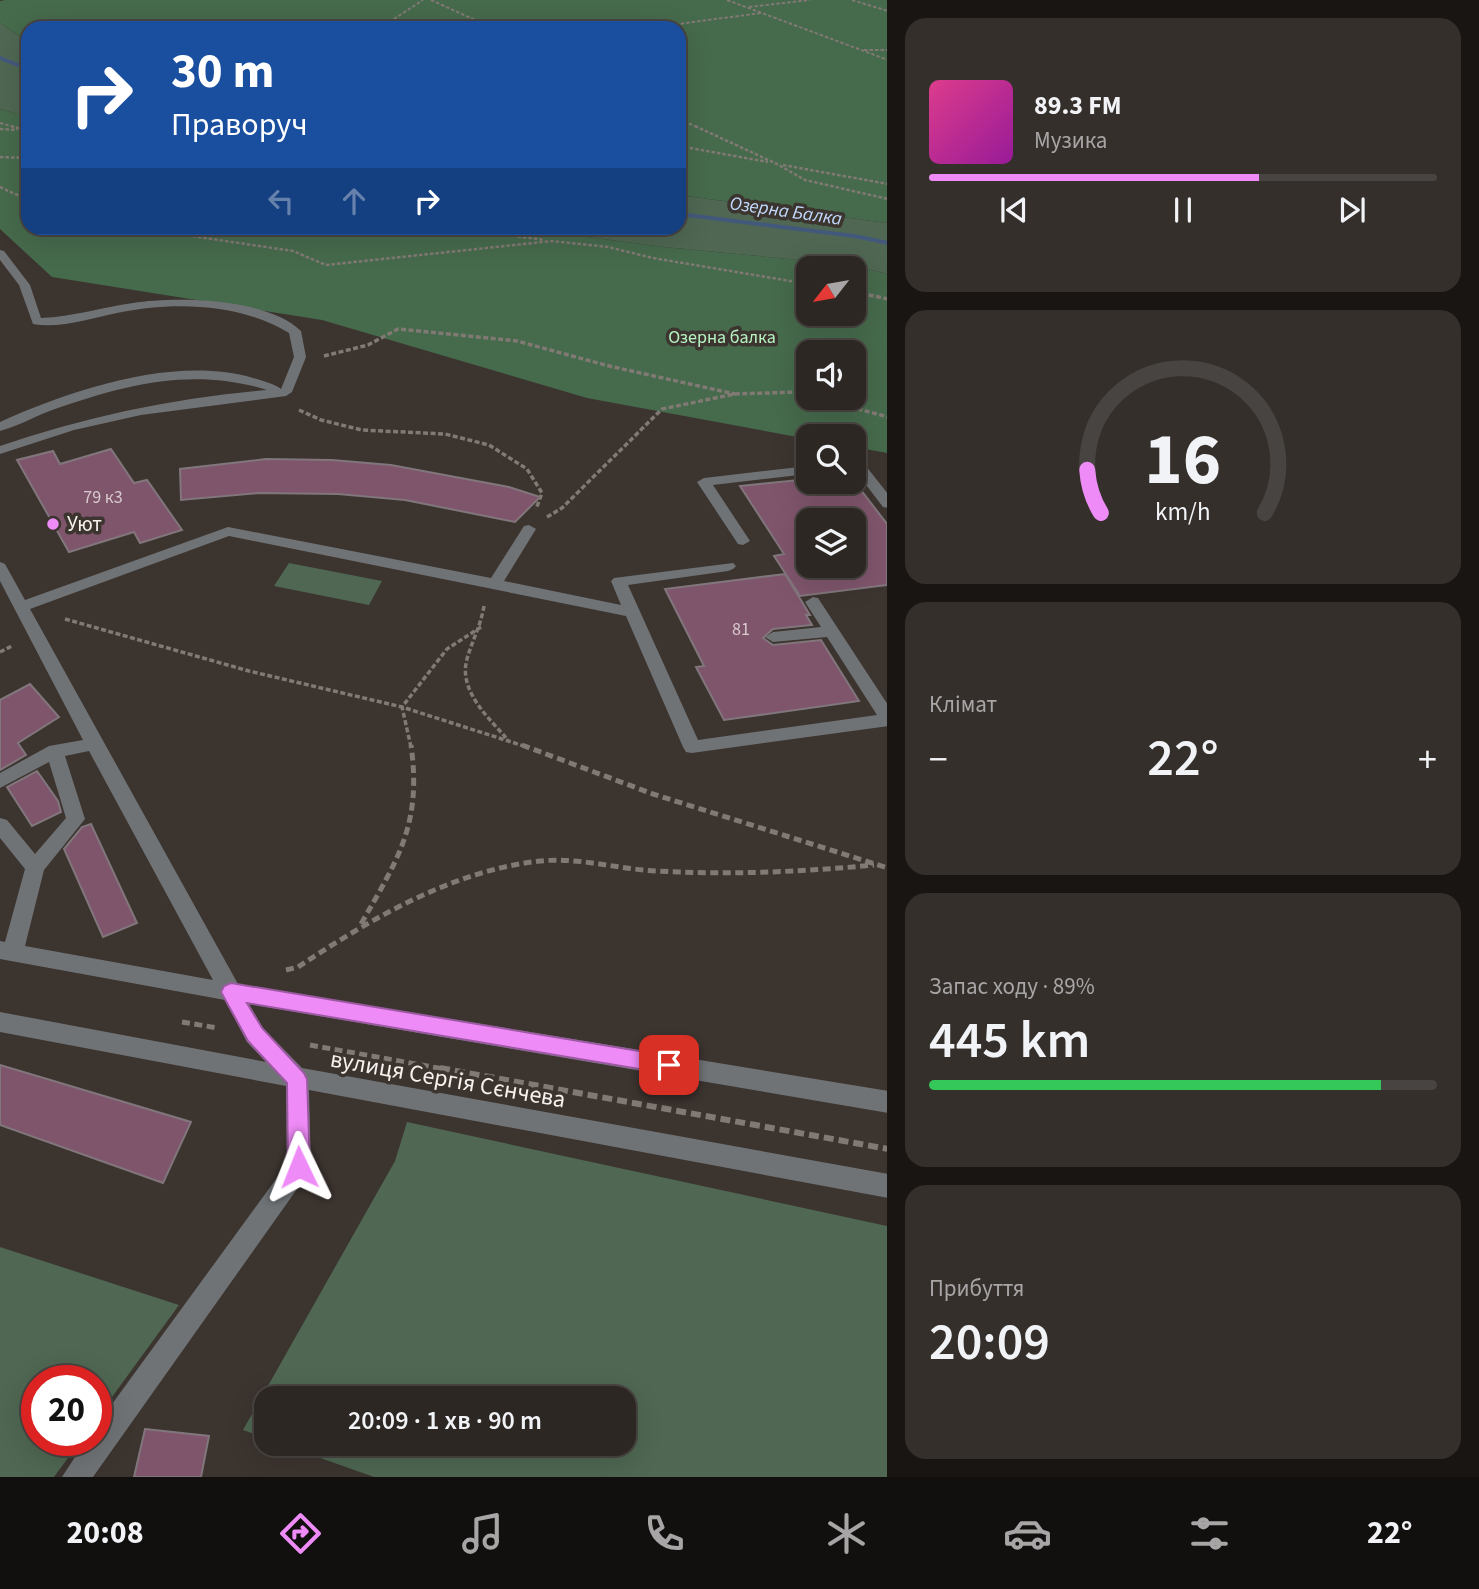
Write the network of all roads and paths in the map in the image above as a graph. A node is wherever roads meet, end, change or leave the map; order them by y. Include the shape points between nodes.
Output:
1 (423, 0) edge
2 (431, 0) edge
3 (727, 0) edge
4 (810, 0) edge
5 (852, 0) edge
6 (748, 8) junction
7 (887, 10) edge
8 (763, 13) junction
9 (391, 21) edge
10 (478, 21) edge
11 (686, 23) edge
12 (861, 50) junction
13 (887, 50) edge
14 (887, 60) edge
15 (0, 122) edge
16 (686, 122) edge
17 (0, 129) edge
18 (21, 129) edge
19 (21, 130) edge
20 (686, 147) edge
21 (0, 157) edge
22 (21, 158) edge
23 (777, 164) junction
24 (887, 184) edge
25 (0, 187) edge
26 (21, 197) edge
27 (887, 199) edge
28 (185, 235) edge
29 (506, 235) edge
30 (552, 241) junction
31 (0, 253) edge
32 (796, 283) edge
33 (866, 295) edge
34 (887, 299) edge
35 (300, 357) junction
36 (286, 392) junction
37 (796, 392) edge
38 (734, 394) junction
39 (859, 410) edge
40 (887, 418) edge
41 (0, 427) edge
42 (0, 450) edge
43 (796, 471) edge
44 (866, 476) edge
45 (887, 504) edge
46 (529, 529) junction
47 (743, 541) dead end
48 (729, 566) dead end
49 (0, 567) edge
50 (475, 580) junction
51 (495, 584) junction
52 (813, 602) dead end
53 (21, 607) junction
54 (632, 612) junction
55 (481, 627) junction
56 (831, 631) junction
57 (773, 637) dead end
58 (402, 707) junction
59 (887, 719) edge
60 (509, 740) junction
61 (94, 744) junction
62 (55, 751) junction
63 (0, 781) edge
64 (0, 825) edge
65 (878, 865) junction
66 (887, 866) edge
67 (35, 867) junction
68 (361, 925) junction
69 (6, 951) edge
70 (231, 992) junction
71 (176, 1021) dead end
72 (0, 1022) edge
73 (255, 1035) junction
74 (297, 1079) junction
75 (887, 1102) edge
76 (887, 1149) edge
77 (887, 1186) edge
78 (76, 1477) edge

1 - 9 path
2 - 10 path
3 - 6 path
4 - 6 path
5 - 7 path
6 - 8 path
8 - 11 path
8 - 12 path
12 - 13 path
12 - 14 path
15 - 18 path
16 - 23 path
17 - 19 path
20 - 23 path
21 - 22 path
23 - 24 path
23 - 27 path via 805,180
25 - 26 path
28 - 30 path via 293,251 326,265
29 - 30 path
30 - 32 path via 608,247
31 - 35 street via 24,285 37,322 64,322 134,306 201,305 287,324 295,331
33 - 34 path
35 - 36 street
35 - 38 path via 317,358 369,345 398,329 517,341
36 - 41 street via 231,376 187,375 92,393
36 - 42 street via 215,397 108,417
36 - 46 path via 294,408 321,420 362,430 445,434 489,444 527,469 542,493
37 - 38 path
38 - 46 path via 662,409 562,508
39 - 40 path
43 - 47 street via 705,482
44 - 45 street
46 - 51 street
48 - 54 street via 619,581
49 - 53 street
50 - 51 street
50 - 53 street via 228,531
50 - 55 path via 484,607
51 - 54 street
52 - 56 street
53 - 58 path via 248,671
53 - 61 street
54 - 59 street via 692,747
55 - 58 path via 447,649
55 - 60 path via 466,661 464,679
56 - 57 street
56 - 59 street
58 - 60 path
58 - 68 path via 409,729 415,798 404,844
60 - 65 path via 653,794
61 - 62 street
61 - 70 street
62 - 63 street
62 - 67 street via 76,819
64 - 67 street
65 - 66 path
65 - 68 path via 795,873 715,873 554,859 463,877
67 - 69 street
68 - 70 path via 298,967 240,983
69 - 70 street
70 - 73 street
70 - 75 street
71 - 73 path
72 - 74 street, вулиця Сергія Сєнчева
73 - 74 street
73 - 76 path
74 - 77 street, вулиця Сергія Сєнчева
74 - 78 street via 299,1167

